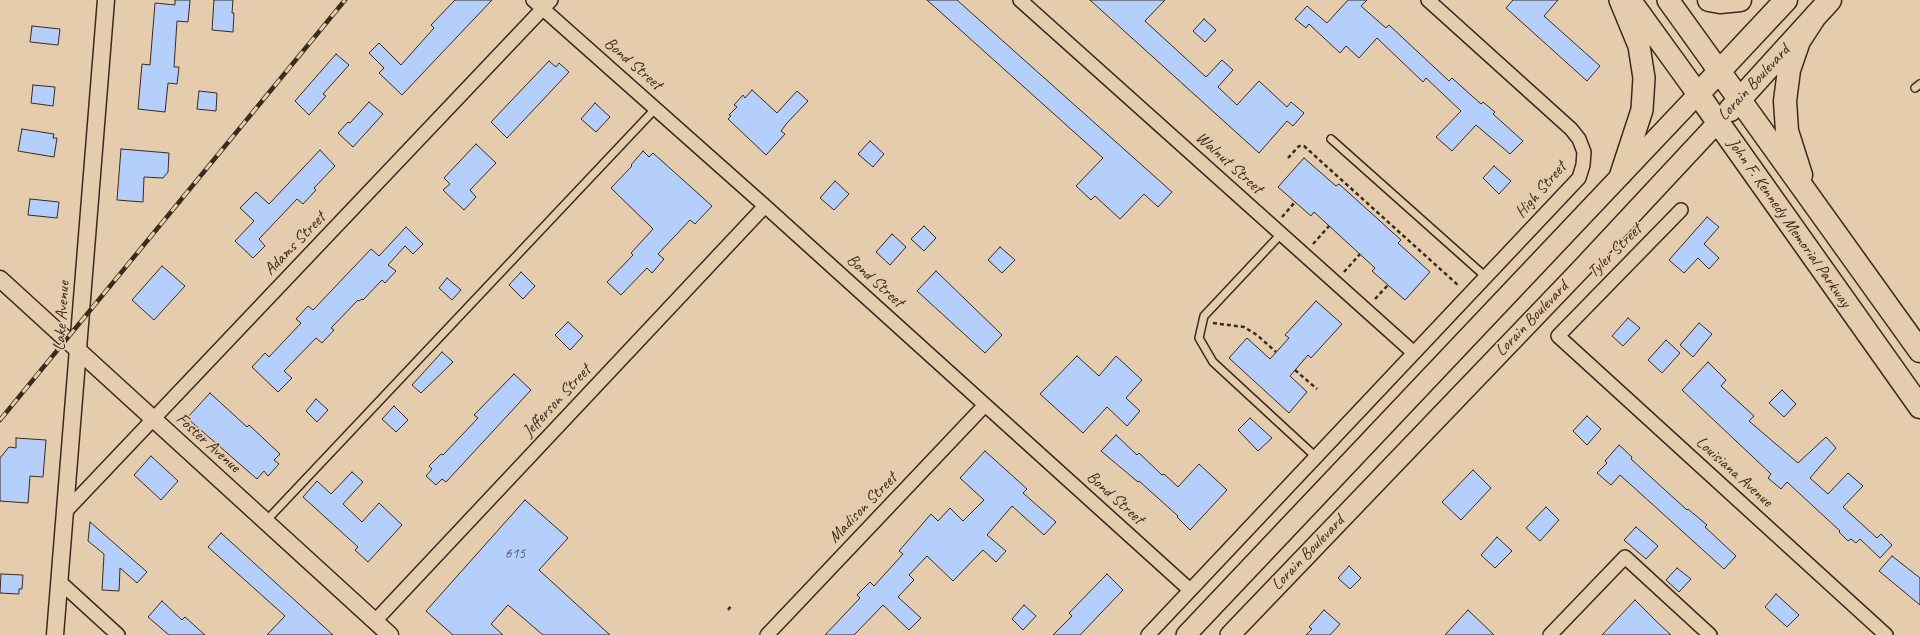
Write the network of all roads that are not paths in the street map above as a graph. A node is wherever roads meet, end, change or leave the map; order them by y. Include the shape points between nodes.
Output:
1 (106, 0) edge
2 (1020, 0) edge
3 (1428, 0) edge
4 (1620, 0) edge
5 (1630, 0) edge
6 (1668, 0) edge
7 (1709, 0) edge
8 (1740, 0) edge
9 (1786, 0) edge
10 (542, 3) edge
11 (1823, 8) edge
12 (1719, 71) junction
13 (1698, 94) junction
14 (1739, 99) junction
15 (656, 108) junction
16 (1718, 122) junction
17 (1330, 139) dead end
18 (1621, 174) junction
19 (1806, 192) junction
20 (765, 206) junction
21 (1681, 210) dead end
22 (1281, 234) junction
23 (1486, 277) junction
24 (0, 279) edge
25 (1558, 336) joint
26 (78, 351) junction
27 (1920, 351) edge
28 (1414, 353) junction
29 (985, 405) junction
30 (1920, 407) edge
31 (153, 419) junction
32 (1316, 457) junction
33 (65, 512) junction
34 (266, 521) junction
35 (60, 582) junction
36 (1190, 590) junction
37 (374, 621) junction
38 (55, 635) edge
39 (118, 635) edge
40 (390, 635) edge
41 (767, 635) edge
42 (1148, 635) edge
43 (1186, 635) edge
44 (1230, 635) edge
45 (1550, 635) edge
46 (1710, 635) edge
47 (1886, 635) edge

1 - 26 street, Lake Avenue
2 - 22 street, Walnut Street
3 - 23 street, High Street via 1571,129 1579,139 1584,152 1584,165 1579,178
4 - 18 main road via 1639,46 1644,78 1642,110
5 - 13 main road, John F. Kennedy Memorial Parkway
6 - 12 main road, John F. Kennedy Memorial Parkway
7 - 8 highway
9 - 12 highway, Lorain Boulevard
10 - 15 street, Bond Street
10 - 31 street, Adams Street
11 - 14 highway, Lorain Boulevard
11 - 19 highway via 1799,41 1791,63 1785,101 1787,131
12 - 13 highway, Lorain Boulevard
12 - 14 highway, John F. Kennedy Memorial Parkway
13 - 16 highway, John F. Kennedy Memorial Parkway
13 - 18 main road, Lorain Boulevard
14 - 16 highway, Lorain Boulevard
14 - 19 highway, John F. Kennedy Memorial Parkway
15 - 20 street, Bond Street
15 - 34 lane
16 - 30 highway, John F. Kennedy Memorial Parkway
16 - 44 main road, Lorain Boulevard via 1580,270
17 - 23 lane
18 - 43 main road, Lorain Boulevard
19 - 27 highway, John F. Kennedy Memorial Parkway
20 - 29 street, Bond Street
20 - 37 street, Jefferson Street
21 - 25 street, Tyler Street
22 - 28 street, Walnut Street
22 - 32 lane via 1204,316 1200,338 1213,362
23 - 28 street, High Street
24 - 26 street, Foster Avenue
25 - 47 street, Louisiana Avenue
26 - 31 street, Foster Avenue
26 - 33 street, Lake Avenue
28 - 32 street
29 - 36 street, Bond Street
29 - 41 street, Madison Street
31 - 33 street, Adams Street
31 - 34 street, Foster Avenue
32 - 36 street
33 - 35 street, Lake Avenue
34 - 37 street, Foster Avenue
35 - 38 street, Lake Avenue
35 - 39 street
36 - 42 street
37 - 40 street, Foster Avenue
45 - 46 street via 1625,557

